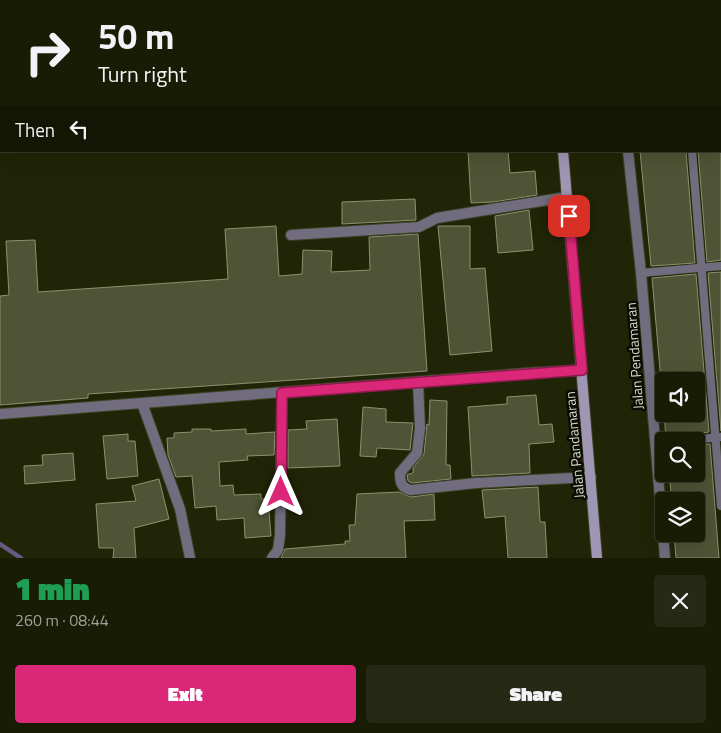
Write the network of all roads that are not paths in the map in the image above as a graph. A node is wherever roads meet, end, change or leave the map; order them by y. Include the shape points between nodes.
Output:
1 (563, 152) edge
2 (628, 152) edge
3 (692, 152) edge
4 (567, 196) junction
5 (291, 235) dead end
6 (721, 266) edge
7 (702, 268) junction
8 (641, 273) junction
9 (582, 370) junction
10 (418, 382) junction
11 (282, 393) junction
12 (142, 403) junction
13 (0, 414) edge
14 (658, 432) edge
15 (718, 437) edge
16 (705, 438) edge
17 (591, 477) junction
18 (661, 482) edge
19 (721, 506) edge
20 (190, 558) edge
21 (272, 558) edge
22 (597, 558) edge
23 (665, 558) edge

1 - 4 main road, Jalan Pandamaran
2 - 8 street, Jalan Pendamaran
3 - 7 lane
4 - 5 street via 437,218 419,227
4 - 9 main road, Jalan Pandamaran
6 - 7 lane
7 - 8 lane
7 - 15 lane
8 - 14 street, Jalan Pendamaran
9 - 10 street
9 - 17 main road, Jalan Pandamaran
10 - 11 street
10 - 17 street via 420,428 417,453 400,473 404,489
11 - 12 street
11 - 21 street via 280,534 278,550
12 - 13 street
12 - 20 street via 180,509
15 - 16 lane
15 - 19 lane
17 - 22 main road, Jalan Pandamaran
18 - 23 street, Jalan Pendamaran

